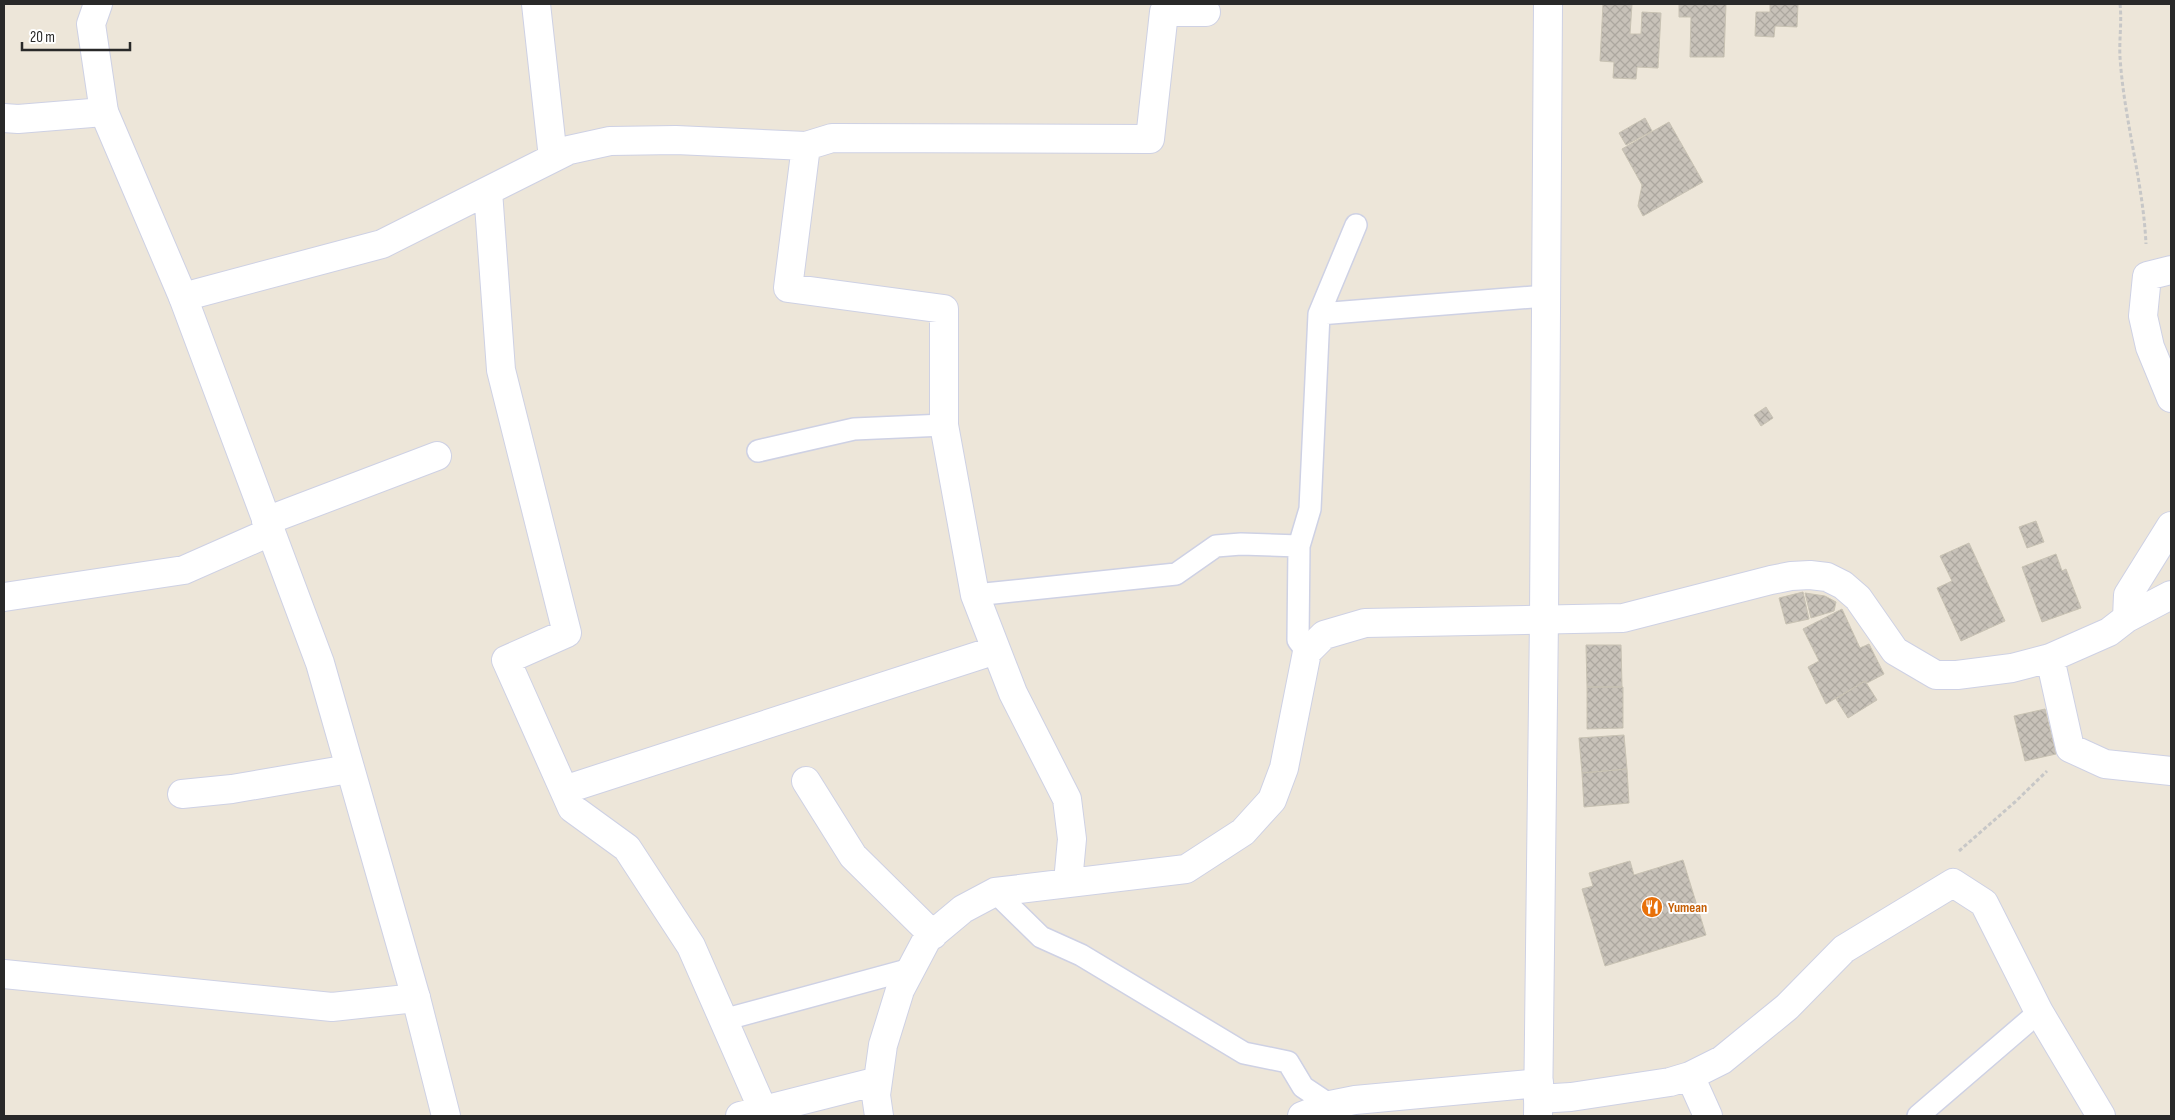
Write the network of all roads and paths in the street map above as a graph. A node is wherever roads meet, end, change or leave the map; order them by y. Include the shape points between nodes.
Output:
1 (98, 4) edge
2 (536, 4) edge
3 (1548, 4) edge
4 (2120, 4) edge
5 (1206, 12) dead end
6 (104, 112) junction
7 (4, 118) edge
8 (806, 146) junction
9 (553, 158) junction
10 (488, 191) junction
11 (1356, 225) dead end
12 (2159, 273) edge
13 (1546, 296) junction
14 (183, 297) junction
15 (1319, 314) junction
16 (2171, 398) edge
17 (944, 425) junction
18 (758, 451) dead end
19 (437, 456) dead end
20 (268, 526) junction
21 (2171, 526) edge
22 (1299, 546) junction
23 (975, 594) junction
24 (2171, 595) edge
25 (4, 597) edge
26 (1544, 618) junction
27 (2127, 618) junction
28 (996, 650) junction
29 (1307, 652) junction
30 (2050, 658) junction
31 (2070, 748) junction
32 (350, 769) junction
33 (2171, 771) edge
34 (806, 781) dead end
35 (564, 790) junction
36 (182, 794) dead end
37 (1068, 882) junction
38 (1953, 883) junction
39 (995, 892) junction
40 (933, 935) junction
41 (911, 969) junction
42 (4, 974) edge
43 (416, 998) junction
44 (2039, 1012) junction
45 (723, 1020) junction
46 (1690, 1076) junction
47 (878, 1081) junction
48 (1539, 1099) edge
49 (1330, 1105) junction
50 (751, 1113) edge
51 (446, 1116) edge
52 (879, 1116) edge
53 (1302, 1116) edge
54 (1708, 1116) edge
55 (1918, 1116) edge
56 (2101, 1116) edge

1 - 6 street via 91,24
2 - 9 street
3 - 13 street
4 - 12 path via 2120,58 2129,121
5 - 8 street via 1164,12 1150,139 832,138
6 - 7 street
6 - 14 street
8 - 9 street via 676,140 610,141 569,150
8 - 17 street via 788,288 944,309
9 - 10 street
10 - 14 street via 382,244
10 - 35 street via 501,370 566,634 506,660
11 - 15 lane
12 - 16 street via 2143,316 2150,347
13 - 15 lane
13 - 26 street
14 - 20 street
15 - 22 lane via 1310,509
17 - 18 lane via 854,429
17 - 23 street
19 - 20 street
20 - 25 street via 184,570
20 - 32 street via 320,663
21 - 27 street via 2128,595
22 - 23 lane via 1216,546 1176,574
22 - 29 lane via 1298,640
23 - 28 street
24 - 27 street
26 - 29 street via 1365,623 1324,635
26 - 30 street via 1623,618 1770,580 1810,575 1827,577 1843,585 1858,598 1896,651 1936,676 2012,668
26 - 48 street
27 - 30 street via 2109,632
28 - 35 street
28 - 37 street via 1013,693 1067,799 1072,838
29 - 37 street via 1284,768 1272,800 1243,832 1186,869
30 - 31 street
31 - 33 street via 2104,764
31 - 38 path via 2015,802 1959,850
32 - 36 street via 232,790
32 - 43 street
34 - 40 street via 853,856
35 - 45 street via 572,808 627,848 691,946
37 - 39 street
38 - 44 street via 1984,903
38 - 46 street via 1844,949 1787,1007 1722,1060
39 - 40 street via 963,909
39 - 49 lane via 1041,937 1081,955 1244,1053 1288,1062 1302,1087
40 - 41 street
41 - 45 lane
41 - 47 street via 900,990 883,1045
42 - 43 street via 332,1007
43 - 51 street
44 - 55 lane
44 - 56 street
45 - 50 street
46 - 48 street via 1670,1082
46 - 54 street
47 - 50 street
47 - 52 street
48 - 49 street via 1355,1100
49 - 53 street

